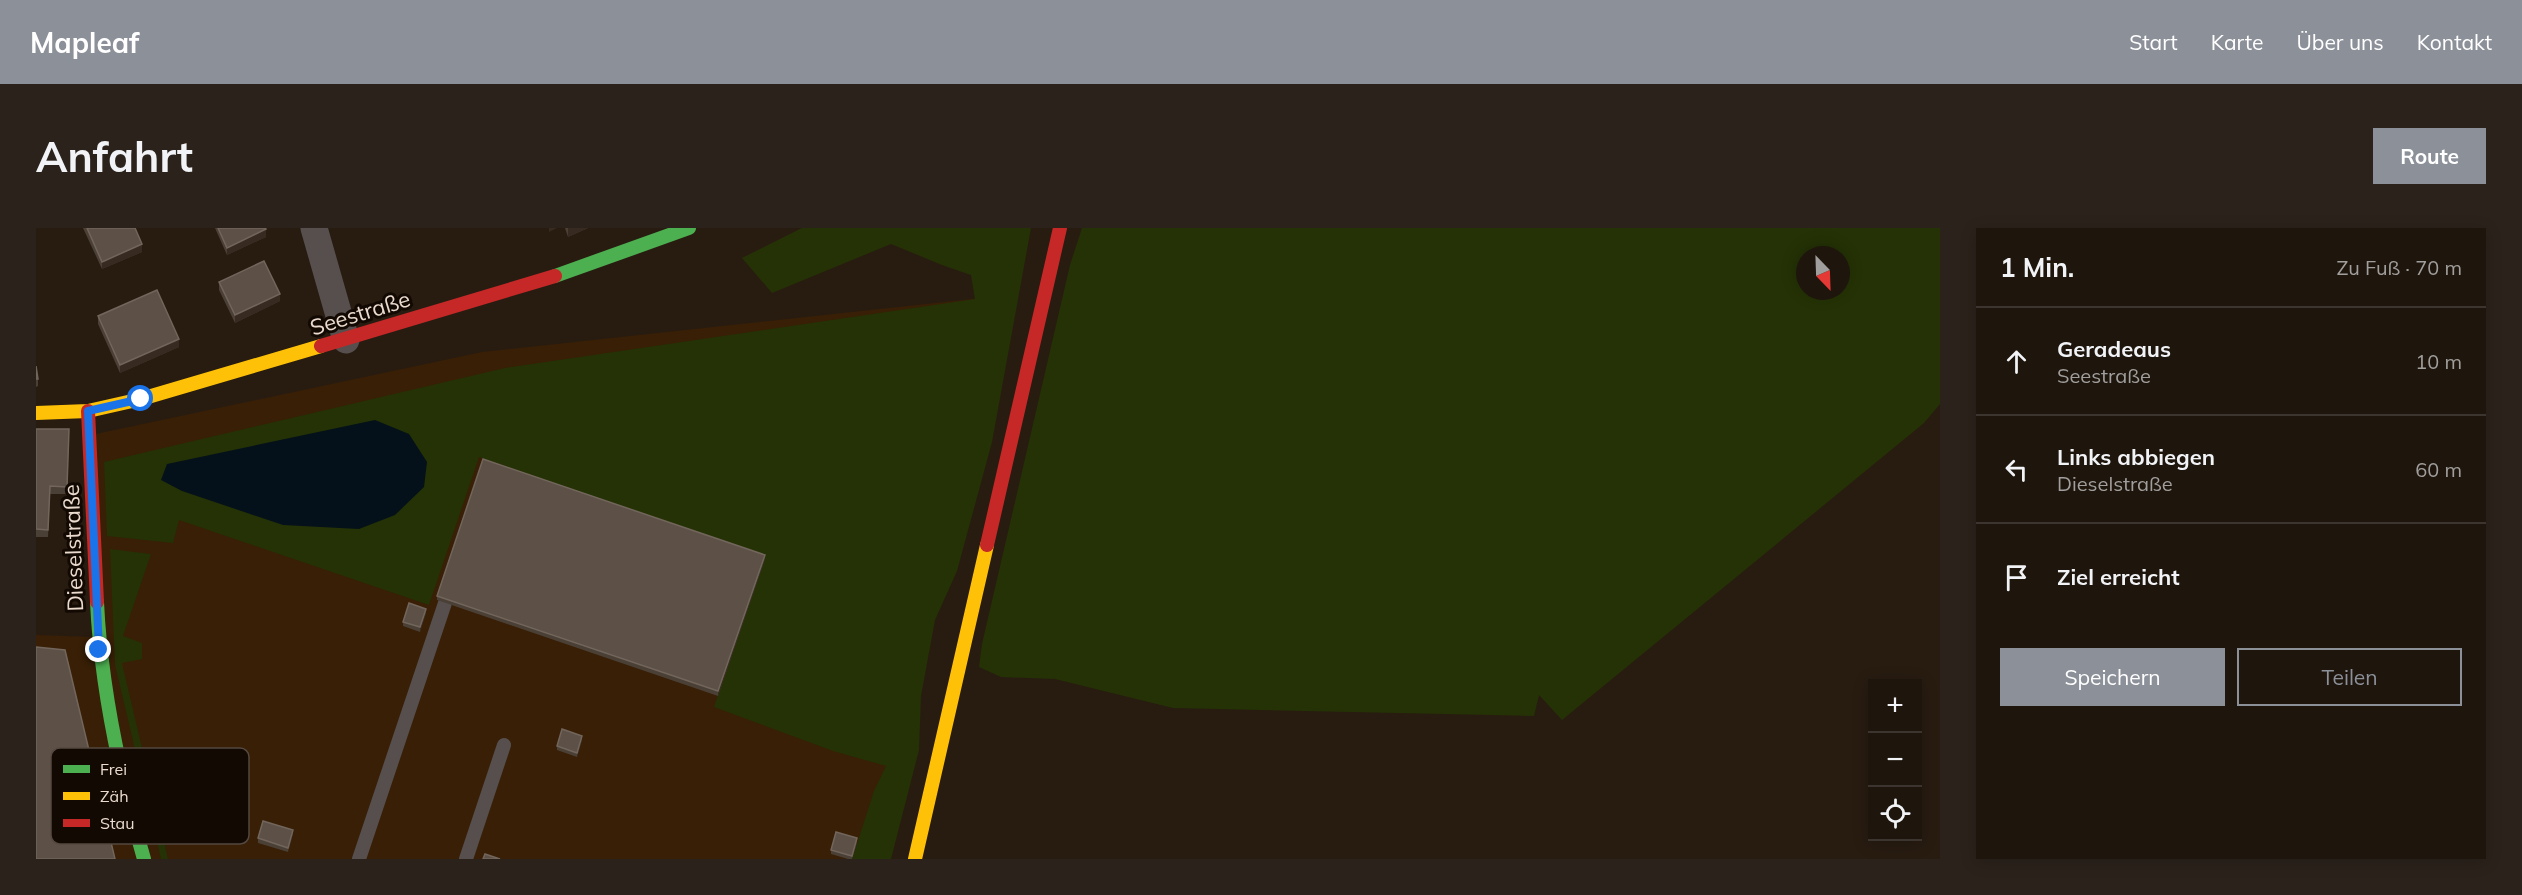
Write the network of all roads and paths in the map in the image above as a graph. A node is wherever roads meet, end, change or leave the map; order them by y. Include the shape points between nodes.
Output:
1 (314, 228) edge
2 (689, 228) edge
3 (1060, 228) edge
4 (346, 340) junction
5 (88, 411) junction
6 (36, 413) edge
7 (445, 603) edge
8 (504, 745) dead end
9 (118, 748) edge
10 (140, 844) edge
11 (144, 859) edge
12 (359, 859) edge
13 (466, 859) edge
14 (915, 859) edge

1 - 4 street
2 - 4 street, Seestraße via 578,269
3 - 14 street
4 - 5 street, Seestraße
5 - 6 street, Seestraße
5 - 9 street, Dieselstraße via 99,650
7 - 12 lane
8 - 13 lane
10 - 11 street, Dieselstraße

